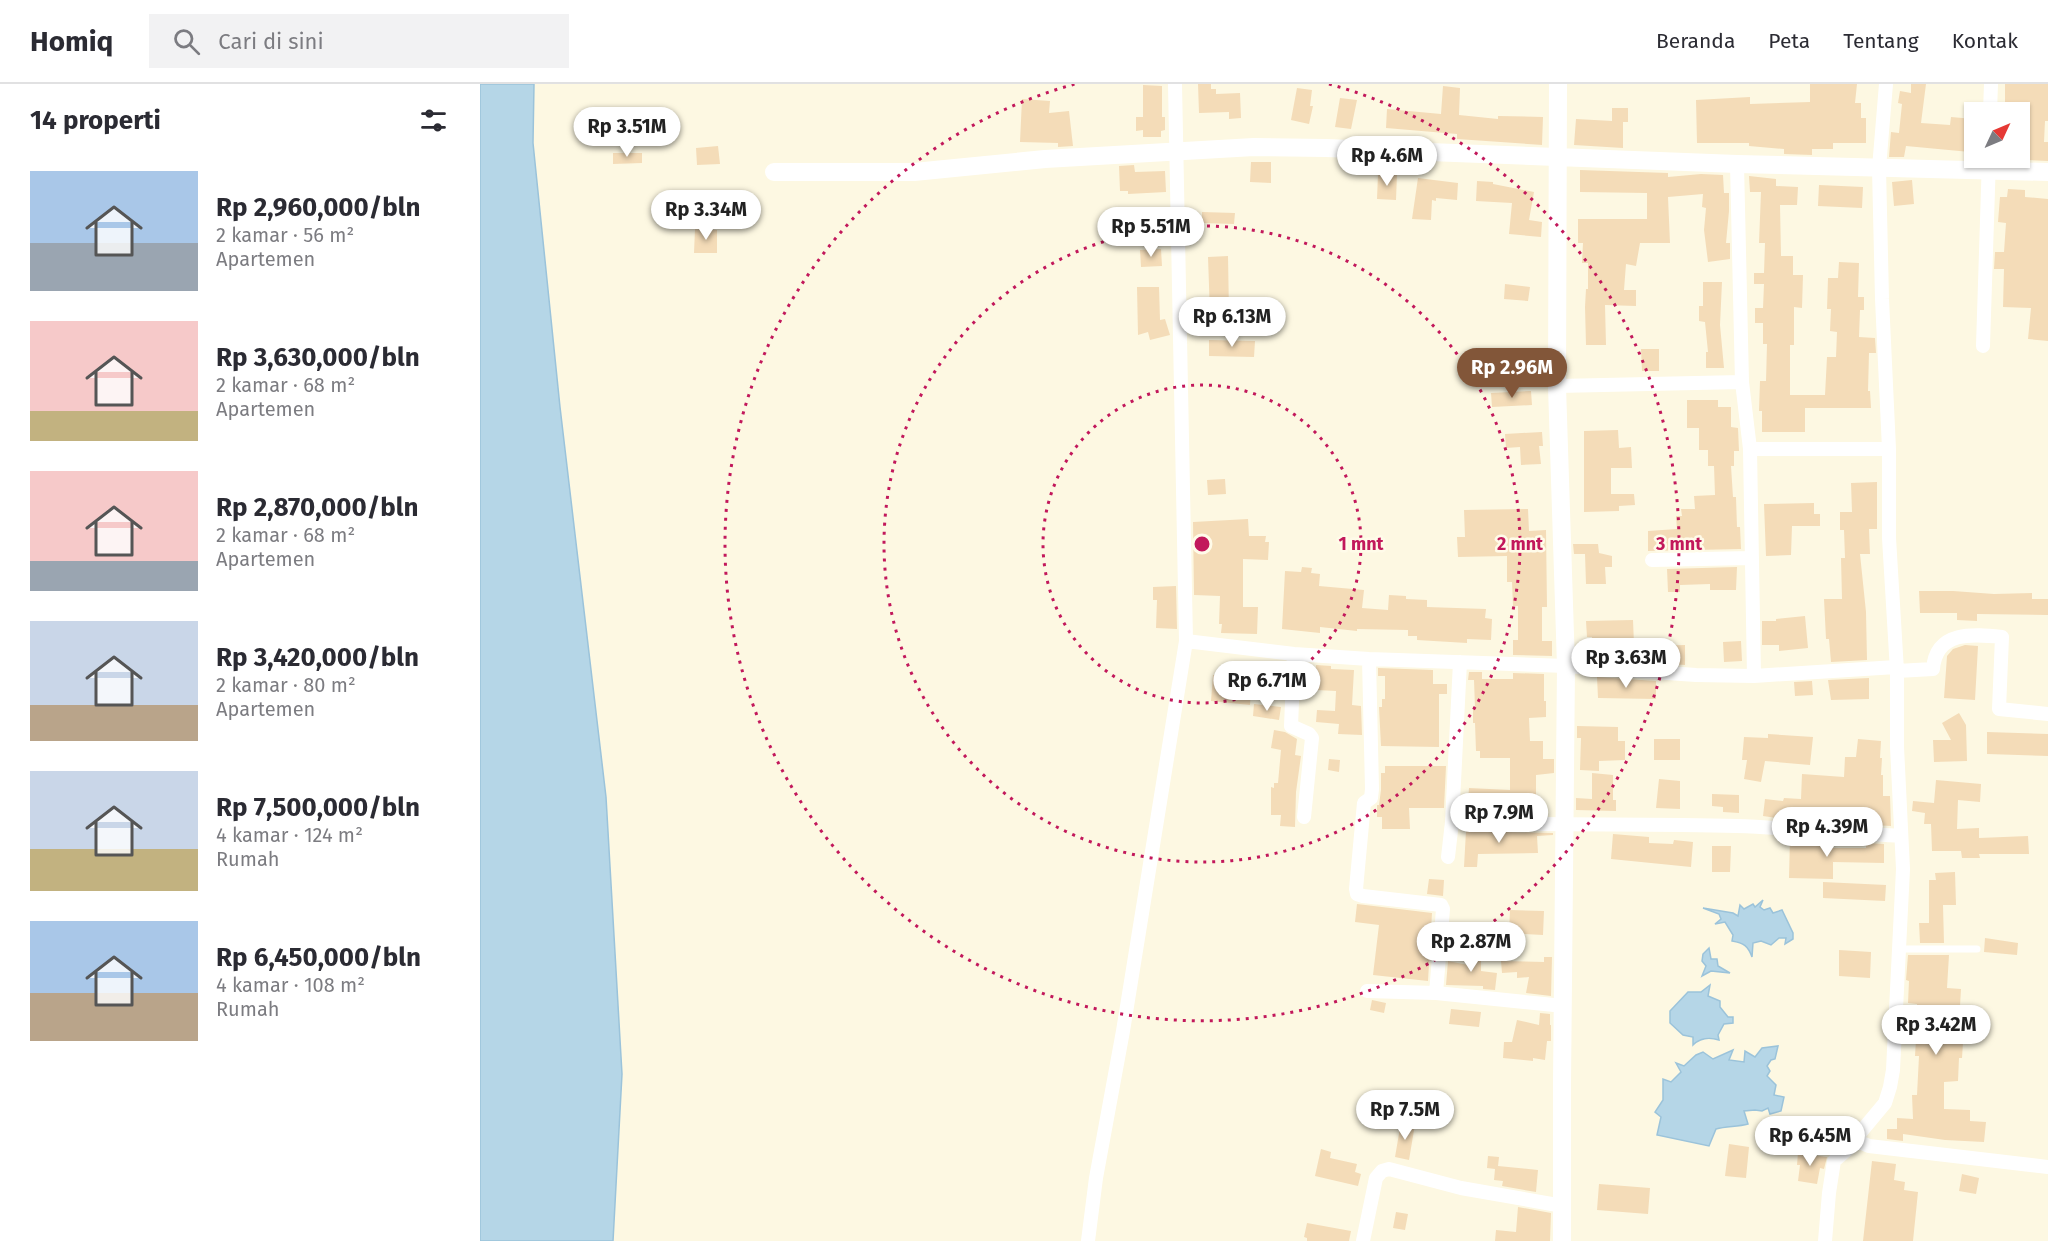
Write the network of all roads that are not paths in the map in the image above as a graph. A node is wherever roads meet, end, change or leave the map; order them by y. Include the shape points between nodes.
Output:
1 (1175, 84) edge
2 (1558, 84) edge
3 (1886, 84) edge
4 (1991, 84) edge
5 (1990, 102) edge
6 (1176, 152) junction
7 (1556, 159) junction
8 (1737, 164) junction
9 (1964, 165) edge
10 (1879, 168) junction
11 (1989, 168) edge
12 (2018, 168) edge
13 (774, 172) dead end
14 (2048, 172) edge
15 (1983, 346) dead end
16 (1742, 381) junction
17 (1557, 386) junction
18 (1750, 449) junction
19 (1889, 449) junction
20 (1751, 558) junction
21 (1652, 560) dead end
22 (1186, 640) junction
23 (1293, 654) junction
24 (1369, 659) junction
25 (1460, 662) junction
26 (1566, 666) junction
27 (1897, 669) junction
28 (1754, 676) junction
29 (2048, 714) edge
30 (1304, 817) dead end
31 (1452, 822) junction
32 (1565, 823) junction
33 (1902, 836) junction
34 (1448, 857) dead end
35 (1899, 949) junction
36 (1977, 949) dead end
37 (1367, 991) dead end
38 (1436, 993) junction
39 (1564, 1006) junction
40 (1857, 1141) junction
41 (2048, 1167) edge
42 (1563, 1206) junction
43 (1088, 1241) edge
44 (1363, 1241) edge
45 (1562, 1241) edge
46 (1825, 1241) edge

1 - 6 street
2 - 7 street
3 - 10 street
4 - 5 street
6 - 7 street via 1326,148
6 - 13 street via 914,172
6 - 22 street
7 - 8 street
7 - 17 street
8 - 10 street
8 - 16 street
9 - 10 street
10 - 19 street
11 - 15 street
12 - 14 street
16 - 17 street
16 - 18 street
17 - 26 street
18 - 19 street
18 - 20 street
19 - 27 street via 1889,538
20 - 21 street
20 - 28 street
22 - 23 street
22 - 43 street
23 - 24 street
23 - 30 street via 1291,726 1312,738
24 - 25 street
24 - 38 street via 1372,789 1371,798 1364,803 1356,889 1363,896 1441,905
25 - 26 street
25 - 31 street
26 - 28 street
26 - 32 street
27 - 28 street
27 - 29 street via 1933,669 1937,650 1965,634 2002,637 1999,709
27 - 33 street
31 - 32 street
31 - 34 street
32 - 33 street via 1738,826
32 - 39 street
33 - 35 street
35 - 36 lane
35 - 40 street via 1892,1082 1885,1103
37 - 38 street
38 - 39 street
39 - 42 street
40 - 41 street via 1869,1146
40 - 46 street via 1834,1161
42 - 44 street via 1461,1188 1389,1169 1376,1178
42 - 45 street

